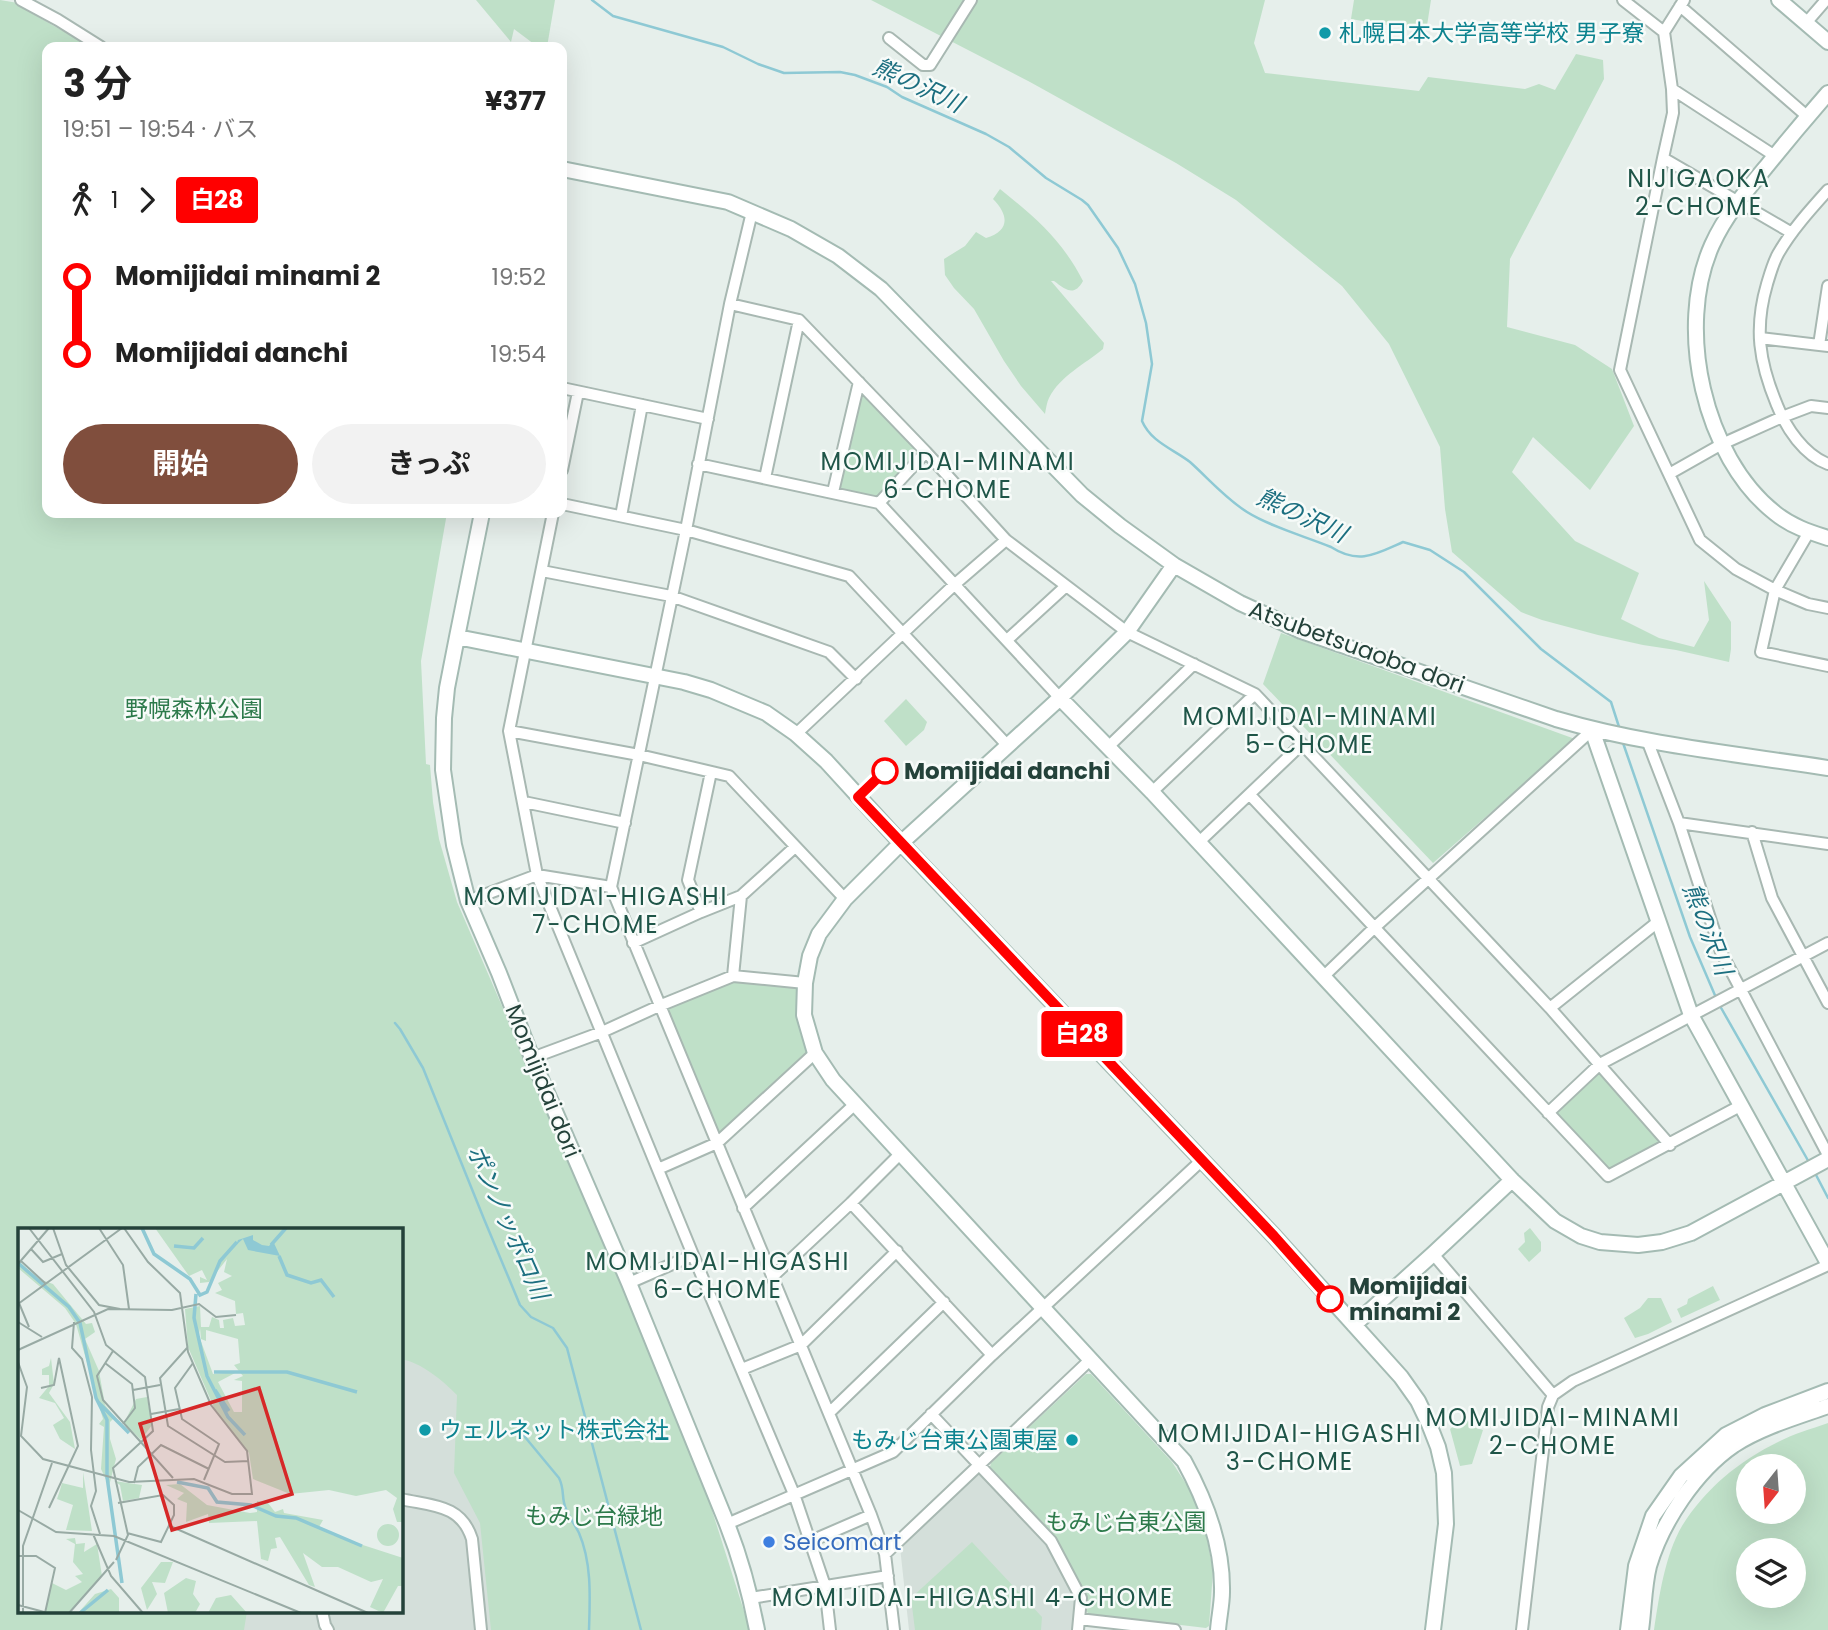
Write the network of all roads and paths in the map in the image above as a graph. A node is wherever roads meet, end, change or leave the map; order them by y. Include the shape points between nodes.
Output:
1 (21, 0) edge
2 (971, 0) edge
3 (1623, 0) edge
4 (1779, 0) edge
5 (1826, 0) edge
6 (1682, 3) edge
7 (1806, 23) junction
8 (1664, 32) junction
9 (889, 38) dead end
10 (93, 42) edge
11 (1828, 42) edge
12 (1672, 89) junction
13 (1828, 93) edge
14 (1808, 117) junction
15 (1775, 156) junction
16 (1663, 158) junction
17 (567, 170) edge
18 (1826, 196) edge
19 (1738, 201) junction
20 (752, 212) junction
21 (1792, 233) junction
22 (1828, 286) edge
23 (730, 304) junction
24 (799, 320) junction
25 (1760, 338) junction
26 (1824, 345) edge
27 (859, 382) junction
28 (567, 389) edge
29 (578, 392) junction
30 (642, 405) junction
31 (1828, 408) edge
32 (1782, 417) junction
33 (708, 419) junction
34 (1722, 444) junction
35 (567, 446) edge
36 (926, 452) junction
37 (698, 464) junction
38 (1828, 464) edge
39 (1669, 474) junction
40 (765, 478) junction
41 (833, 492) junction
42 (879, 503) junction
43 (567, 506) edge
44 (621, 516) junction
45 (481, 518) edge
46 (552, 518) edge
47 (686, 530) junction
48 (1808, 532) junction
49 (1828, 538) edge
50 (1006, 540) junction
51 (1174, 565) junction
52 (542, 571) junction
53 (954, 585) junction
54 (1066, 586) junction
55 (1774, 590) junction
56 (671, 596) junction
57 (1828, 608) edge
58 (1127, 632) junction
59 (904, 634) junction
60 (457, 637) junction
61 (1007, 640) junction
62 (524, 651) junction
63 (1194, 664) junction
64 (1828, 666) edge
65 (655, 677) junction
66 (856, 679) junction
67 (1255, 694) junction
68 (1060, 698) junction
69 (509, 731) junction
70 (1598, 731) junction
71 (796, 734) junction
72 (1640, 739) junction
73 (1302, 744) junction
74 (1007, 746) junction
75 (1108, 747) junction
76 (639, 755) junction
77 (1828, 768) edge
78 (711, 772) junction
79 (1152, 792) junction
80 (1250, 795) junction
81 (524, 802) junction
82 (625, 823) junction
83 (1679, 823) junction
84 (1752, 832) junction
85 (901, 843) junction
86 (1198, 843) junction
87 (1828, 844) edge
88 (795, 847) junction
89 (537, 875) junction
90 (1428, 879) junction
91 (611, 887) junction
92 (741, 896) junction
93 (845, 899) junction
94 (468, 901) junction
95 (701, 912) junction
96 (1659, 921) junction
97 (1374, 928) junction
98 (634, 943) junction
99 (1828, 943) edge
100 (1803, 956) junction
101 (733, 976) junction
102 (1323, 978) junction
103 (805, 983) junction
104 (1740, 989) junction
105 (1828, 1003) edge
106 (659, 1006) junction
107 (1550, 1008) junction
108 (1695, 1013) junction
109 (602, 1032) junction
110 (815, 1053) junction
111 (532, 1058) junction
112 (1600, 1065) junction
113 (854, 1105) junction
114 (1740, 1106) junction
115 (1548, 1113) junction
116 (716, 1143) junction
117 (1670, 1144) junction
118 (900, 1154) junction
119 (1825, 1159) edge
120 (1201, 1161) junction
121 (658, 1169) junction
122 (1788, 1179) junction
123 (1512, 1180) junction
124 (851, 1203) junction
125 (743, 1208) junction
126 (897, 1251) junction
127 (1433, 1254) junction
128 (693, 1255) junction
129 (1828, 1264) edge
130 (772, 1277) junction
131 (629, 1283) junction
132 (944, 1302) junction
133 (1042, 1308) junction
134 (1354, 1325) junction
135 (802, 1345) junction
136 (992, 1355) junction
137 (1091, 1359) junction
138 (742, 1369) junction
139 (1828, 1391) edge
140 (1553, 1395) junction
141 (1828, 1406) edge
142 (829, 1413) junction
143 (931, 1414) junction
144 (980, 1464) junction
145 (852, 1470) junction
146 (794, 1494) junction
147 (402, 1499) edge
148 (871, 1515) junction
149 (727, 1524) junction
150 (811, 1541) junction
151 (885, 1554) junction
152 (888, 1576) junction
153 (825, 1586) junction
154 (751, 1598) junction
155 (322, 1612) edge
156 (1079, 1625) edge
157 (1143, 1628) edge
158 (328, 1630) edge
159 (481, 1630) edge
160 (757, 1630) edge
161 (830, 1630) edge
162 (894, 1630) edge
163 (1175, 1630) edge
164 (1218, 1630) edge
165 (1433, 1630) edge
166 (1522, 1630) edge
167 (1628, 1630) edge
168 (1641, 1630) edge

1 - 10 street
2 - 9 street via 930,65 923,65
3 - 8 street
4 - 7 street
5 - 7 street
6 - 8 street
6 - 14 street
7 - 11 street
8 - 12 street
12 - 15 street
12 - 16 street via 1673,113
13 - 14 street
14 - 15 street
15 - 19 street
16 - 19 street
16 - 39 street via 1620,370
17 - 20 street, Atsubetsuaoba dori via 728,202
18 - 21 street
19 - 21 street
19 - 34 street via 1711,247 1696,307 1704,396
20 - 23 street
20 - 51 street, Atsubetsuaoba dori via 838,256 881,289 1082,495
21 - 25 street via 1769,276 1760,307
22 - 26 street
23 - 24 street
23 - 33 street
24 - 27 street
24 - 40 street
25 - 26 street
25 - 32 street via 1768,382
27 - 36 street
27 - 41 street
28 - 29 street
29 - 30 street
29 - 35 street
30 - 33 street
30 - 44 street
31 - 32 street via 1811,407
32 - 34 street
32 - 38 street via 1804,448
33 - 37 street
34 - 39 street
34 - 48 street via 1761,501
36 - 42 street
36 - 50 street
37 - 40 street
37 - 47 street
39 - 55 street via 1700,540 1736,569
40 - 41 street
41 - 42 street
42 - 53 street
43 - 44 street
44 - 47 street
45 - 60 street, Momijidai dori
46 - 52 street
47 - 56 street
47 - 59 street via 849,576
48 - 49 street
48 - 55 street
50 - 53 street
50 - 54 street
51 - 58 street
51 - 70 street, Atsubetsuaoba dori via 1301,631
52 - 56 street
52 - 62 street
53 - 59 street
53 - 61 street
54 - 58 street
54 - 61 street
55 - 57 street
55 - 64 street via 1760,652
56 - 65 street
56 - 66 street via 828,652
58 - 63 street
58 - 68 street
59 - 66 street
59 - 74 street
60 - 62 street
60 - 94 street, Momijidai dori via 447,688 443,770
61 - 68 street
62 - 65 street
62 - 69 street
63 - 67 street
63 - 75 street
65 - 71 street via 740,702
65 - 76 street
66 - 71 street
67 - 73 street
67 - 79 street
68 - 74 street
68 - 75 street
69 - 76 street
69 - 81 street
70 - 72 street, Atsubetsuaoba dori
70 - 90 street
70 - 96 street
71 - 85 street
72 - 77 street, Atsubetsuaoba dori
72 - 83 street
73 - 80 street
73 - 90 street
74 - 85 street
75 - 79 street
76 - 78 street
76 - 82 street
78 - 88 street via 729,776
78 - 95 street via 688,880
79 - 86 street
80 - 86 street
80 - 97 street
81 - 82 street
81 - 89 street
82 - 91 street
83 - 84 street
83 - 104 street via 1721,952
84 - 87 street
84 - 100 street via 1772,898
85 - 93 street
85 - 120 street
86 - 102 street
88 - 92 street
88 - 93 street
89 - 91 street
89 - 94 street
89 - 109 street
90 - 97 street
90 - 107 street
91 - 98 street
92 - 95 street
92 - 101 street
93 - 103 street via 819,933
94 - 111 street, Momijidai dori
95 - 98 street
96 - 107 street
96 - 108 street
97 - 102 street
97 - 115 street
98 - 106 street
99 - 100 street
100 - 104 street
100 - 105 street
101 - 103 street
101 - 106 street
102 - 123 street
103 - 110 street via 804,1015
104 - 108 street
104 - 119 street
106 - 109 street
106 - 116 street
107 - 112 street
108 - 112 street
108 - 114 street
109 - 111 street
109 - 121 street
110 - 113 street
110 - 116 street
111 - 131 street, Momijidai dori
112 - 115 street
112 - 117 street
113 - 118 street
113 - 125 street
114 - 117 street
114 - 122 street
115 - 117 street via 1608,1176
116 - 121 street
116 - 125 street
118 - 124 street
118 - 133 street
119 - 122 street
120 - 133 street
120 - 134 street
121 - 128 street
122 - 123 street via 1691,1233 1638,1245 1581,1236 1555,1221
122 - 129 street
123 - 127 street
124 - 126 street
124 - 130 street
125 - 130 street
126 - 132 street
126 - 135 street
127 - 134 street
127 - 140 street
128 - 131 street
128 - 138 street
129 - 140 street via 1573,1381
130 - 135 street
131 - 149 street, Momijidai dori
132 - 136 street
132 - 142 street
133 - 136 street
133 - 137 street
134 - 165 street via 1418,1401 1438,1447 1447,1524
135 - 138 street
135 - 142 street
136 - 143 street
137 - 144 street
137 - 164 street via 1185,1461 1199,1488 1218,1552 1222,1591
138 - 146 street
139 - 167 street via 1726,1435 1681,1476 1653,1516 1636,1566
140 - 166 street
141 - 168 street via 1769,1427 1734,1446 1694,1483 1667,1523 1649,1567
142 - 145 street
143 - 144 street
143 - 145 street via 893,1452
144 - 151 street
144 - 156 street via 1051,1541 1081,1598
145 - 146 street
145 - 148 street
146 - 149 street
146 - 150 street
147 - 159 street via 446,1509 467,1525
148 - 150 street
148 - 151 street
149 - 154 street, Momijidai dori
150 - 153 street
151 - 152 street
152 - 153 street
152 - 162 street
153 - 154 street
153 - 161 street
154 - 160 street, Momijidai dori
155 - 158 street
156 - 157 street
157 - 163 street

